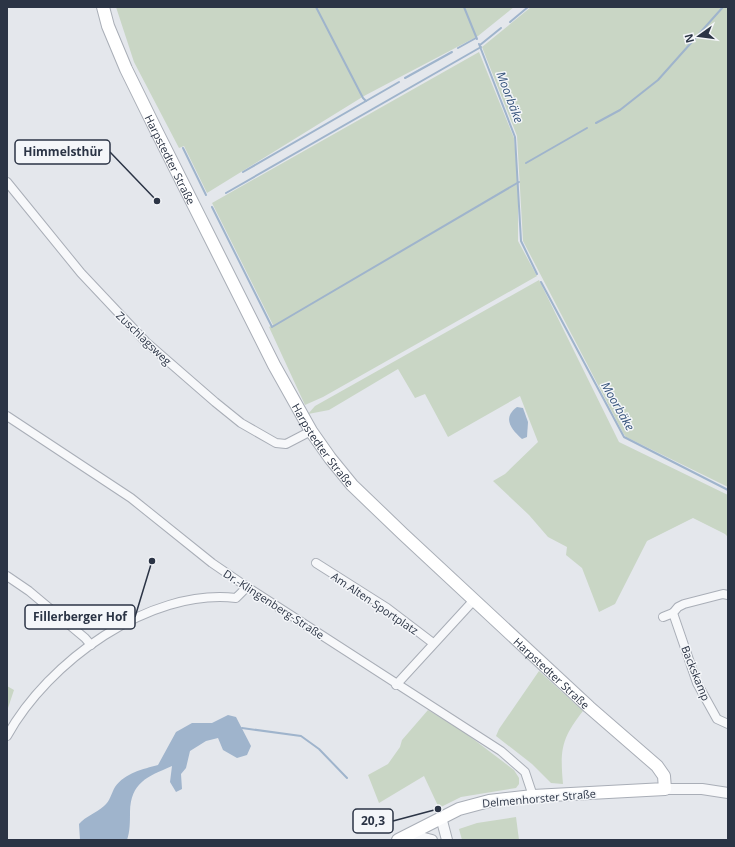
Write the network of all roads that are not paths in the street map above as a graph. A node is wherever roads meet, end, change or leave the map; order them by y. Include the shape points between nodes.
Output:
1 (103, 7) edge
2 (7, 182) edge
3 (7, 416) edge
4 (311, 431) junction
5 (316, 563) dead end
6 (7, 576) edge
7 (248, 587) junction
8 (728, 595) edge
9 (474, 600) junction
10 (673, 613) junction
11 (663, 617) dead end
12 (433, 643) junction
13 (91, 645) junction
14 (396, 685) junction
15 (728, 724) edge
16 (7, 736) edge
17 (666, 789) junction
18 (728, 793) edge
19 (533, 796) junction
20 (441, 817) junction
21 (409, 834) junction
22 (398, 840) edge
23 (432, 840) edge
24 (448, 840) edge

1 - 4 main road, Harpstedter Straße via 108,26 129,76 274,366
2 - 4 street, Zuschlagsweg via 81,274 146,342 215,402 242,423 276,443 286,444
3 - 7 street, Dr.-Klingenberg-Straße via 131,498 212,563
4 - 9 main road, Harpstedter Straße via 352,485
5 - 12 street, Am Alten Sportplatz via 387,608
6 - 13 street via 29,591
7 - 13 street via 236,598 193,598 159,608 124,624
7 - 14 street, Dr.-Klingenberg-Straße
8 - 10 street via 684,604
9 - 12 street
9 - 17 main road, Harpstedter Straße via 657,766 664,776
10 - 11 street
10 - 15 street, Backskamp via 698,683 717,719
12 - 14 street
13 - 16 street via 60,669 36,693
14 - 19 street, Dr.-Klingenberg-Straße via 501,751 525,772
17 - 18 street
17 - 19 main road, Delmenhorster Straße
19 - 20 main road, Delmenhorster Straße via 474,804
20 - 21 main road, Delmenhorster Straße
20 - 24 street
21 - 22 main road, Delmenhorster Straße
21 - 23 street

